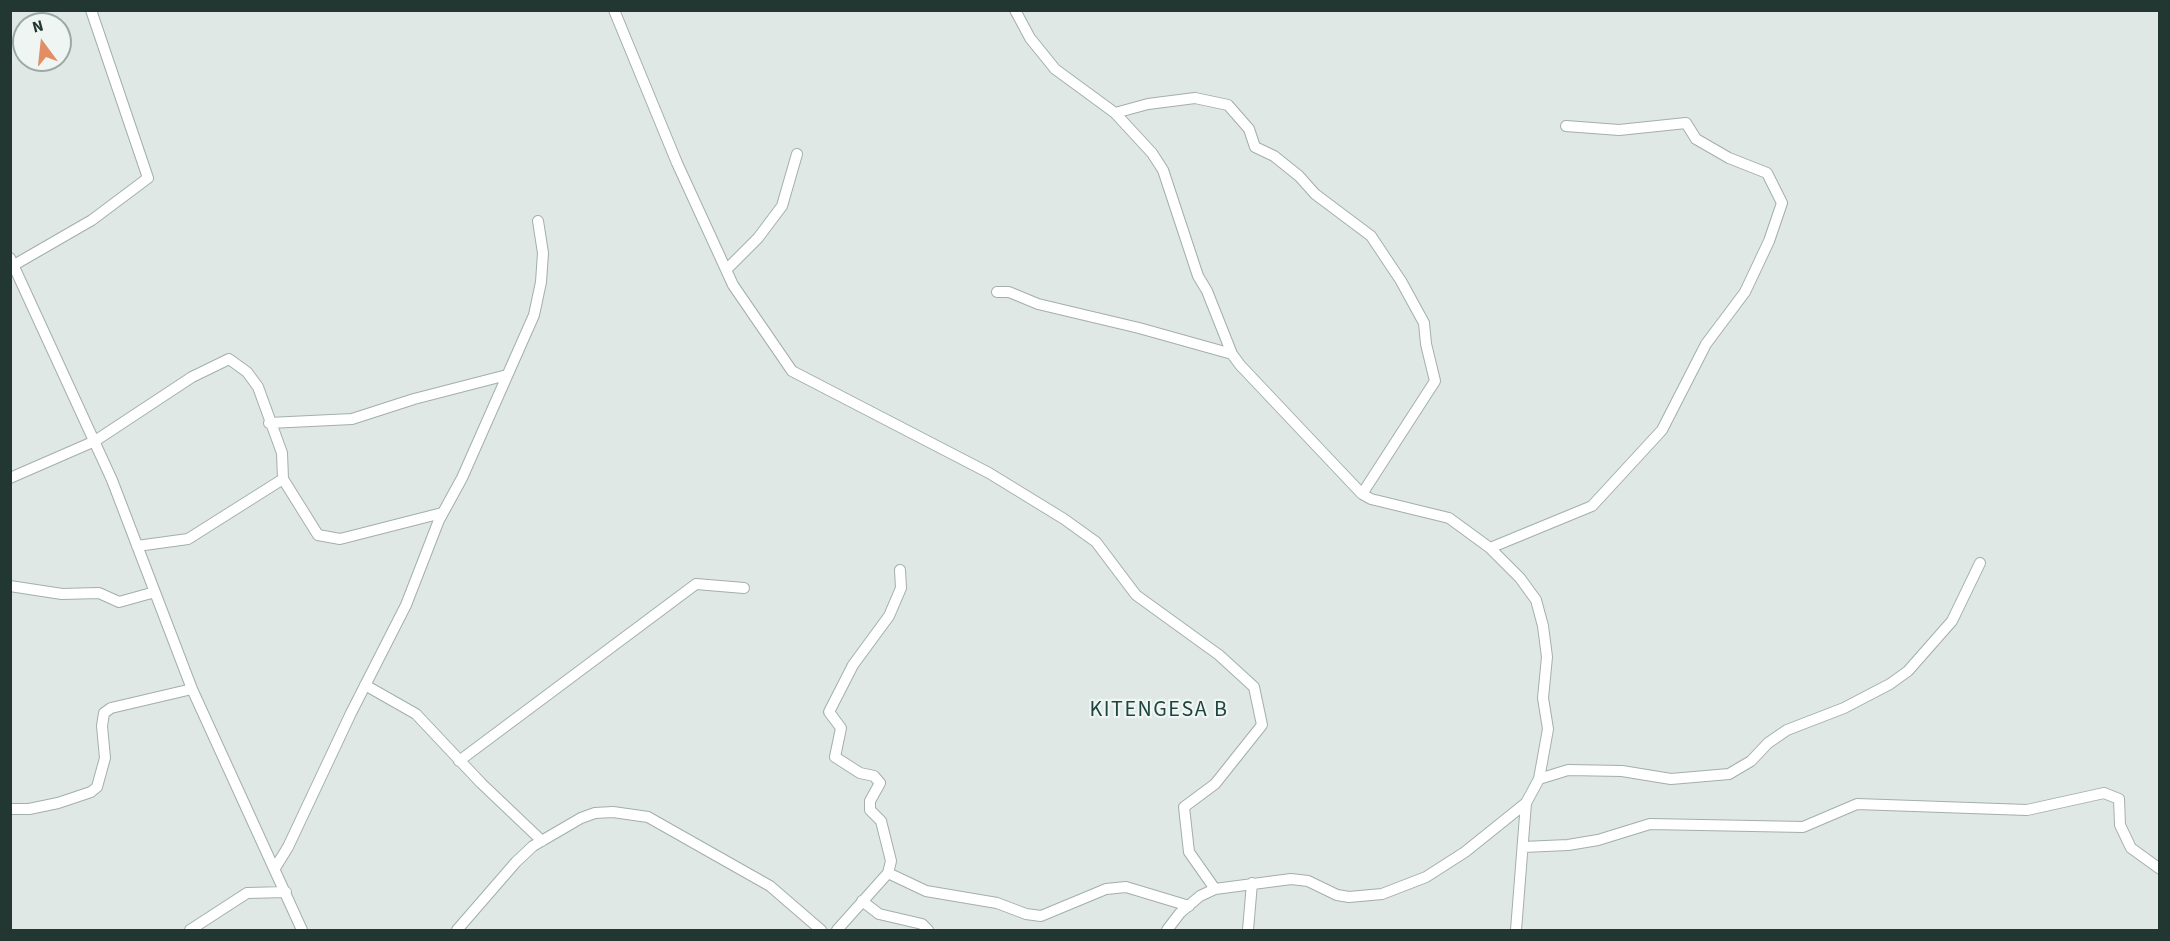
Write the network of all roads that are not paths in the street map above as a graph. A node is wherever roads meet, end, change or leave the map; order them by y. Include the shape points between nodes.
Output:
1 (91, 10) edge
2 (614, 10) edge
3 (1015, 10) edge
4 (1115, 113) junction
5 (1566, 126) dead end
6 (797, 154) dead end
7 (538, 221) dead end
8 (12, 262) edge
9 (726, 270) junction
10 (997, 292) dead end
11 (1233, 354) junction
12 (507, 375) junction
13 (269, 423) junction
14 (95, 441) junction
15 (10, 478) edge
16 (284, 479) junction
17 (1362, 494) junction
18 (442, 513) junction
19 (137, 546) junction
20 (1490, 548) junction
21 (1980, 563) dead end
22 (900, 570) dead end
23 (10, 586) edge
24 (744, 588) dead end
25 (155, 592) junction
26 (365, 685) junction
27 (192, 689) junction
28 (459, 761) junction
29 (1539, 779) junction
30 (1526, 802) junction
31 (10, 809) edge
32 (542, 841) junction
33 (1523, 847) junction
34 (275, 868) junction
35 (2160, 869) edge
36 (888, 873) junction
37 (1252, 883) junction
38 (1215, 889) junction
39 (286, 892) junction
40 (862, 901) junction
41 (1189, 906) junction
42 (190, 930) edge
43 (302, 930) edge
44 (457, 930) edge
45 (821, 930) edge
46 (837, 930) edge
47 (928, 930) edge
48 (1167, 930) edge
49 (1248, 930) edge
50 (1516, 930) edge

1 - 8 street via 148,178 92,220
2 - 9 street
3 - 4 street via 1030,38 1055,69
4 - 11 street via 1163,170 1198,276
4 - 17 street via 1195,98 1228,105 1249,129 1255,147 1274,156 1315,194 1371,236 1395,273 1424,323 1434,381
5 - 20 street via 1619,130 1686,123 1696,139 1767,173 1782,203 1745,292 1706,344 1662,430 1592,506
6 - 9 street via 783,206
7 - 12 street via 542,282 534,315
8 - 14 street
9 - 38 street via 792,371 988,473 1064,519 1096,542 1136,595 1219,655 1254,687 1262,725 1215,784 1184,807 1189,852
10 - 11 street via 1010,292 1038,304
11 - 17 street via 1263,392
12 - 13 street via 352,419
12 - 18 street via 462,478
13 - 14 street via 258,387 247,372 229,359 192,377
13 - 16 street via 282,453
14 - 15 street
14 - 19 street
16 - 18 street via 318,536 340,538
16 - 19 street via 188,539
17 - 20 street via 1449,518
18 - 26 street via 406,605
19 - 25 street
20 - 29 street via 1520,578 1541,612 1547,657 1543,698 1548,729
21 - 29 street via 1952,621 1908,671 1844,708 1787,730 1729,774 1671,779 1622,771 1568,770
22 - 36 street via 901,588 889,616 858,657 829,711 841,728 835,757 860,773 874,776 880,783 870,801 870,810 881,821 891,861
23 - 25 street via 62,594 99,593 119,602
24 - 28 street via 696,584
25 - 27 street
26 - 28 street via 416,714
26 - 34 street
27 - 31 street via 104,713 105,758 97,787 91,792 58,803
27 - 34 street
28 - 32 street
29 - 30 street
30 - 33 street
30 - 37 street via 1446,865 1400,889 1349,897 1308,880
32 - 44 street via 516,862
32 - 45 street via 595,813 648,817 770,886
33 - 35 street via 1598,840 1650,824 1803,827 1857,804 2027,810 2104,793 2119,799 2120,825 2131,848
33 - 50 street
34 - 39 street
36 - 40 street
36 - 41 street via 926,891 998,903 1041,916 1106,889 1126,887
37 - 38 street
37 - 49 street
38 - 41 street
39 - 42 street via 247,893
39 - 43 street
40 - 46 street
40 - 47 street via 879,914 922,924
41 - 48 street

